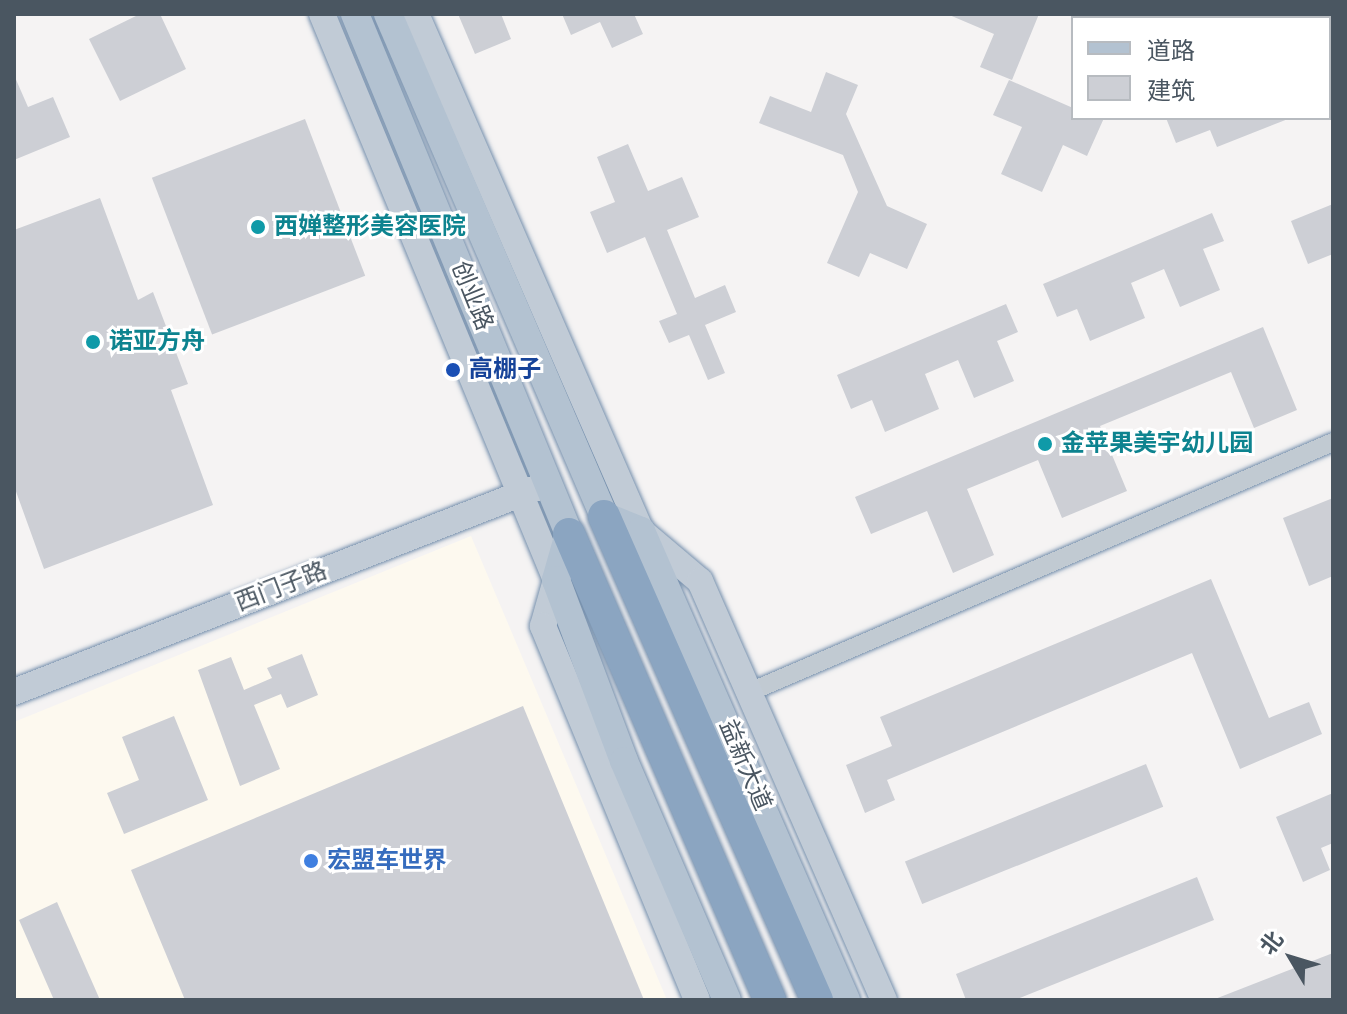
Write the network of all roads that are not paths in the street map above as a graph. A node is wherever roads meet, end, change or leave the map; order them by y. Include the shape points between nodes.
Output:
1 (322, 14) edge
2 (355, 14) edge
3 (388, 14) edge
4 (416, 14) edge
5 (1333, 442) edge
6 (549, 484) junction
7 (522, 493) junction
8 (604, 516) junction
9 (641, 531) junction
10 (569, 534) junction
11 (556, 580) junction
12 (752, 691) junction
13 (14, 692) edge
14 (714, 726) junction
15 (697, 1000) edge
16 (727, 1000) edge
17 (770, 1000) edge
18 (817, 1000) edge
19 (846, 1000) edge
20 (884, 1000) edge

1 - 7 street
2 - 6 main road, 创业路
3 - 8 main road, 创业路
4 - 9 street
5 - 12 street
6 - 7 street, 西门子路
6 - 10 main road, 创业路
7 - 11 street
7 - 13 street, 西门子路
8 - 9 main road
8 - 14 highway
9 - 12 street via 700,581
9 - 14 main road, 益新大道
10 - 11 main road
10 - 17 highway
11 - 15 street via 543,626
11 - 16 main road via 624,761
12 - 20 street
14 - 18 highway
14 - 19 main road, 益新大道

